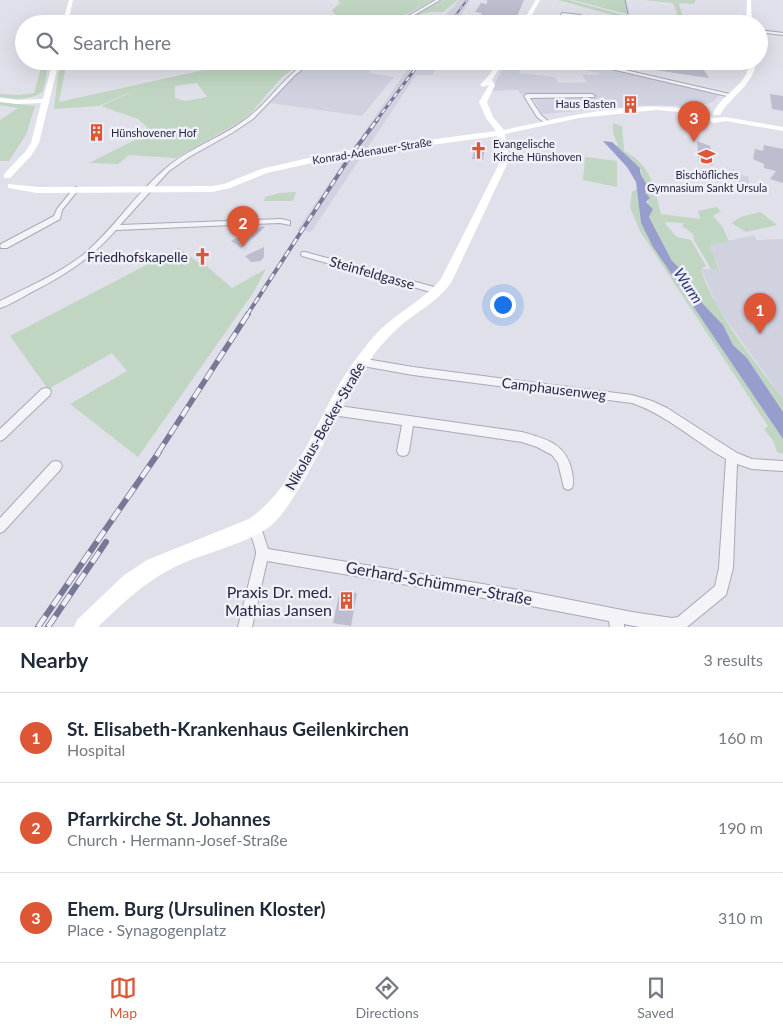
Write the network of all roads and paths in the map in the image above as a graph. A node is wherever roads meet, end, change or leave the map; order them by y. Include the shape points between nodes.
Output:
1 (71, 0) edge
2 (438, 0) edge
3 (538, 0) edge
4 (750, 0) edge
5 (562, 14) dead end
6 (67, 15) edge
7 (412, 15) edge
8 (529, 15) edge
9 (572, 15) edge
10 (749, 15) edge
11 (768, 32) edge
12 (783, 34) edge
13 (54, 70) edge
14 (298, 70) edge
15 (495, 70) edge
16 (622, 70) edge
17 (753, 70) edge
18 (731, 95) junction
19 (527, 96) joint
20 (592, 96) dead end
21 (0, 100) edge
22 (46, 101) junction
23 (717, 113) junction
24 (705, 115) junction
25 (725, 119) junction
26 (546, 122) junction
27 (783, 129) edge
28 (500, 133) junction
29 (3, 177) edge
30 (76, 189) junction
31 (149, 189) junction
32 (287, 224) dead end
33 (113, 228) junction
34 (4, 246) dead end
35 (305, 254) dead end
36 (438, 291) junction
37 (0, 305) edge
38 (360, 362) junction
39 (46, 392) dead end
40 (332, 410) junction
41 (408, 422) junction
42 (0, 436) edge
43 (403, 451) dead end
44 (732, 456) junction
45 (56, 466) dead end
46 (783, 466) edge
47 (568, 484) dead end
48 (255, 525) junction
49 (0, 527) edge
50 (262, 554) junction
51 (616, 621) edge
52 (84, 627) edge
53 (245, 627) edge

1 - 6 main road
2 - 7 street
3 - 8 main road
4 - 10 main road
5 - 9 street
11 - 12 street
13 - 22 main road
14 - 31 street via 287,78 252,118 180,160
15 - 28 main road via 476,96 476,103 483,119
16 - 18 street
17 - 18 main road via 750,78
18 - 23 main road
19 - 20 street
19 - 26 street
21 - 22 main road
22 - 29 main road via 32,148
23 - 24 main road
23 - 25 main road
24 - 25 main road, Konrad-Adenauer-Straße via 713,120
24 - 26 main road, Konrad-Adenauer-Straße via 663,108
25 - 27 main road
26 - 28 main road, Konrad-Adenauer-Straße
28 - 31 main road, Konrad-Adenauer-Straße via 345,153 264,171 212,189
28 - 36 main road, Nikolaus-Becker-Straße via 505,154 503,167 463,249
29 - 30 main road, Konrad-Adenauer-Straße via 15,179 6,188
30 - 31 main road, Konrad-Adenauer-Straße
30 - 34 street via 57,217
31 - 33 street
32 - 33 street via 281,221
33 - 37 street via 78,261
35 - 36 street, Steinfeldgasse
36 - 38 main road, Nikolaus-Becker-Straße via 391,326
38 - 40 main road, Nikolaus-Becker-Straße
38 - 44 street, Camphausenweg via 645,402
39 - 42 street
40 - 41 street
40 - 48 main road, Nikolaus-Becker-Straße via 286,494 268,516
41 - 43 street
41 - 47 street via 537,441 563,460
44 - 46 street, Camphausenweg via 758,465
44 - 51 street, Gerhard-Schümmer-Straße via 722,590 681,623
45 - 49 street
48 - 50 street
48 - 52 main road, Nikolaus-Becker-Straße via 154,567 130,583
50 - 51 street, Gerhard-Schümmer-Straße via 374,572
50 - 53 street

